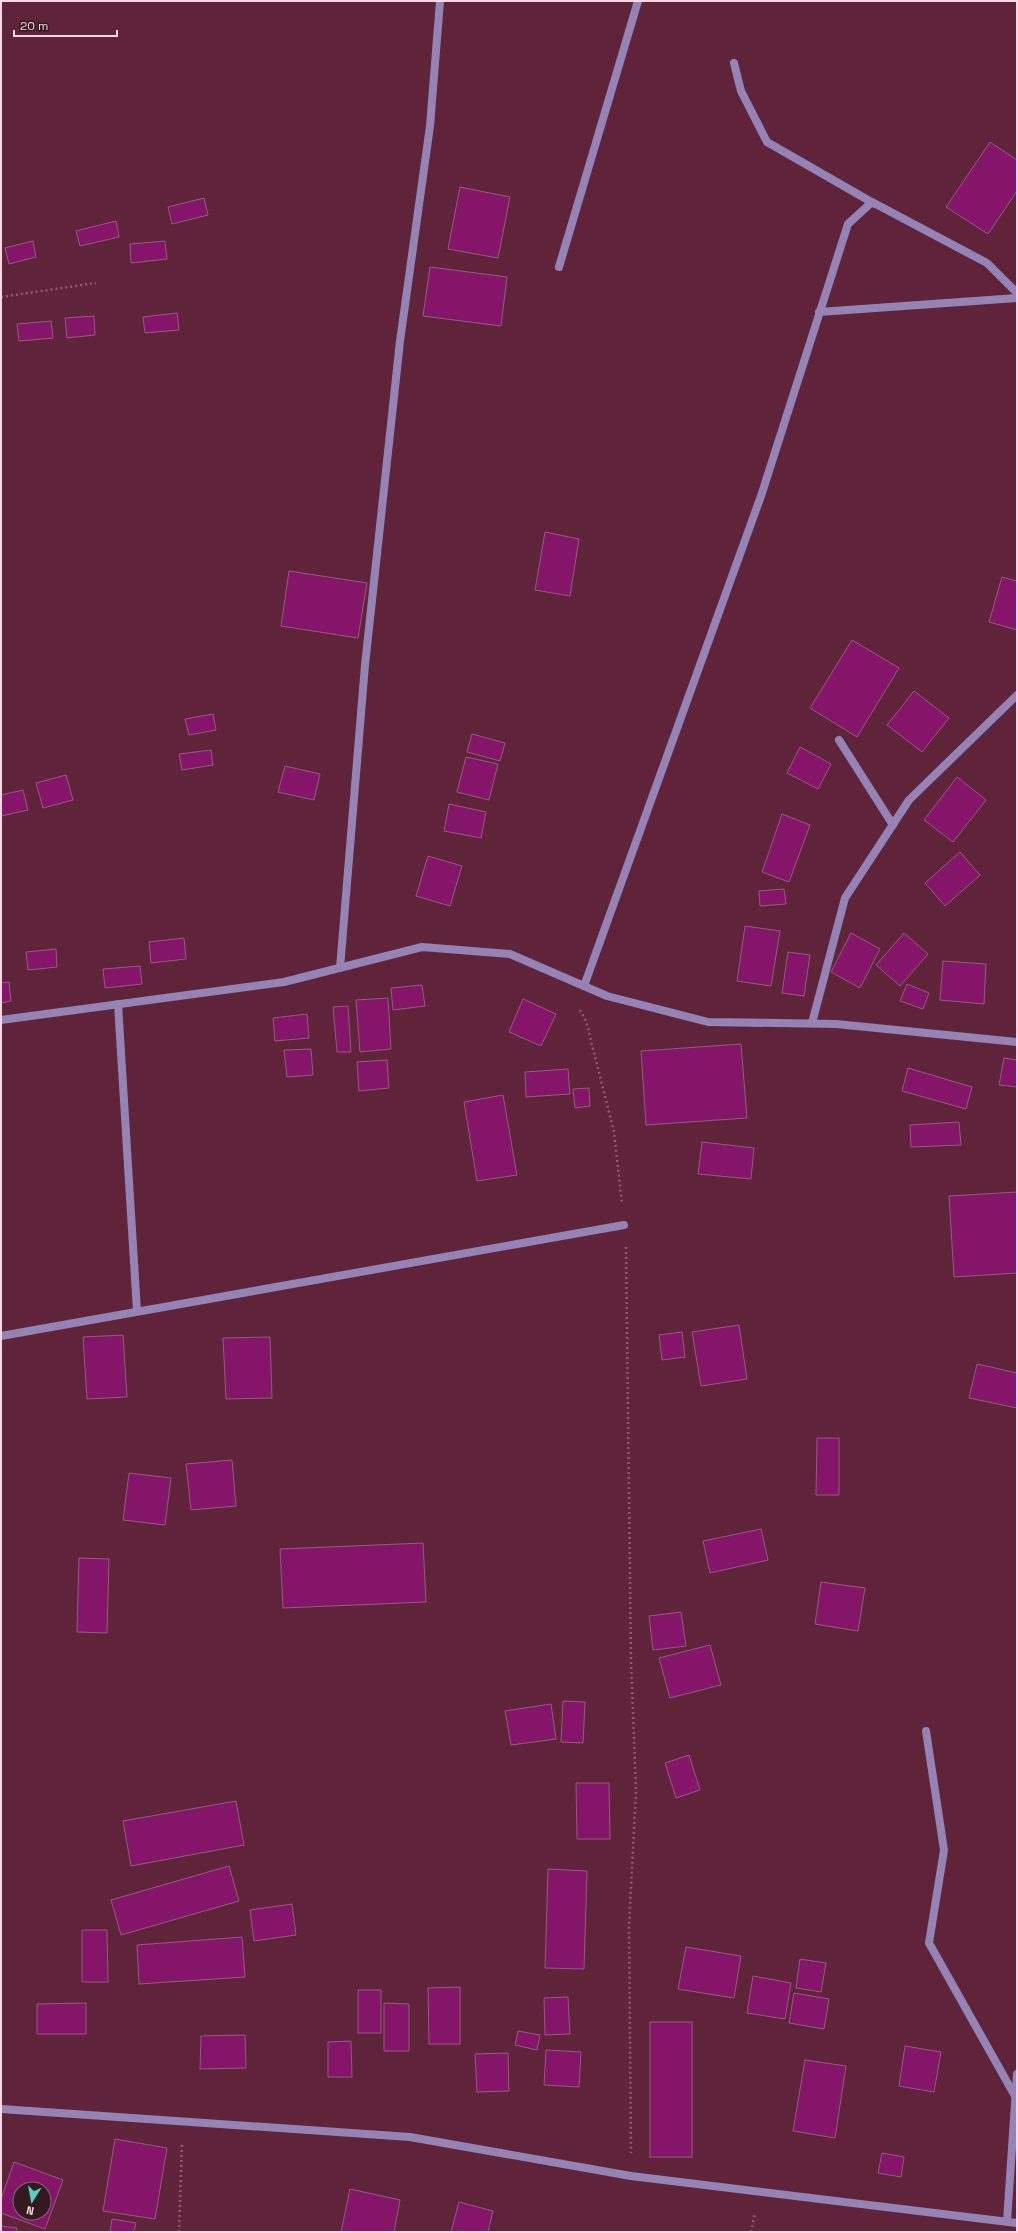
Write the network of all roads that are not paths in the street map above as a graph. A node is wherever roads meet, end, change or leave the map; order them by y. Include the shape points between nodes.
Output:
1 (440, 1) edge
2 (638, 1) edge
3 (734, 63) dead end
4 (885, 209) junction
5 (559, 267) dead end
6 (1017, 293) edge
7 (1017, 298) edge
8 (820, 312) junction
9 (1017, 695) edge
10 (839, 740) dead end
11 (893, 825) junction
12 (340, 968) junction
13 (584, 986) junction
14 (118, 1004) junction
15 (1, 1020) edge
16 (812, 1023) junction
17 (1017, 1042) edge
18 (624, 1225) road end
19 (137, 1311) junction
20 (1, 1336) edge
21 (926, 1730) dead end
22 (1017, 2074) edge
23 (1016, 2096) junction
24 (1, 2109) edge
25 (1007, 2221) junction
26 (1017, 2223) edge

1 - 12 street via 430,126 400,341 365,665
2 - 5 street
3 - 4 street via 741,90 767,142
4 - 6 street via 988,263
4 - 8 street via 872,202 848,224
7 - 8 street
8 - 13 street via 761,496
9 - 11 street via 909,800
10 - 11 street
11 - 16 street via 845,898
12 - 13 street via 422,947 510,954
12 - 14 street via 284,982
13 - 16 street via 607,996 708,1022
14 - 15 street
14 - 19 street
16 - 17 street
18 - 19 street
19 - 20 street
21 - 23 street via 944,1850 929,1943
22 - 23 street
23 - 25 street
24 - 25 street via 410,2138 631,2176
25 - 26 street

